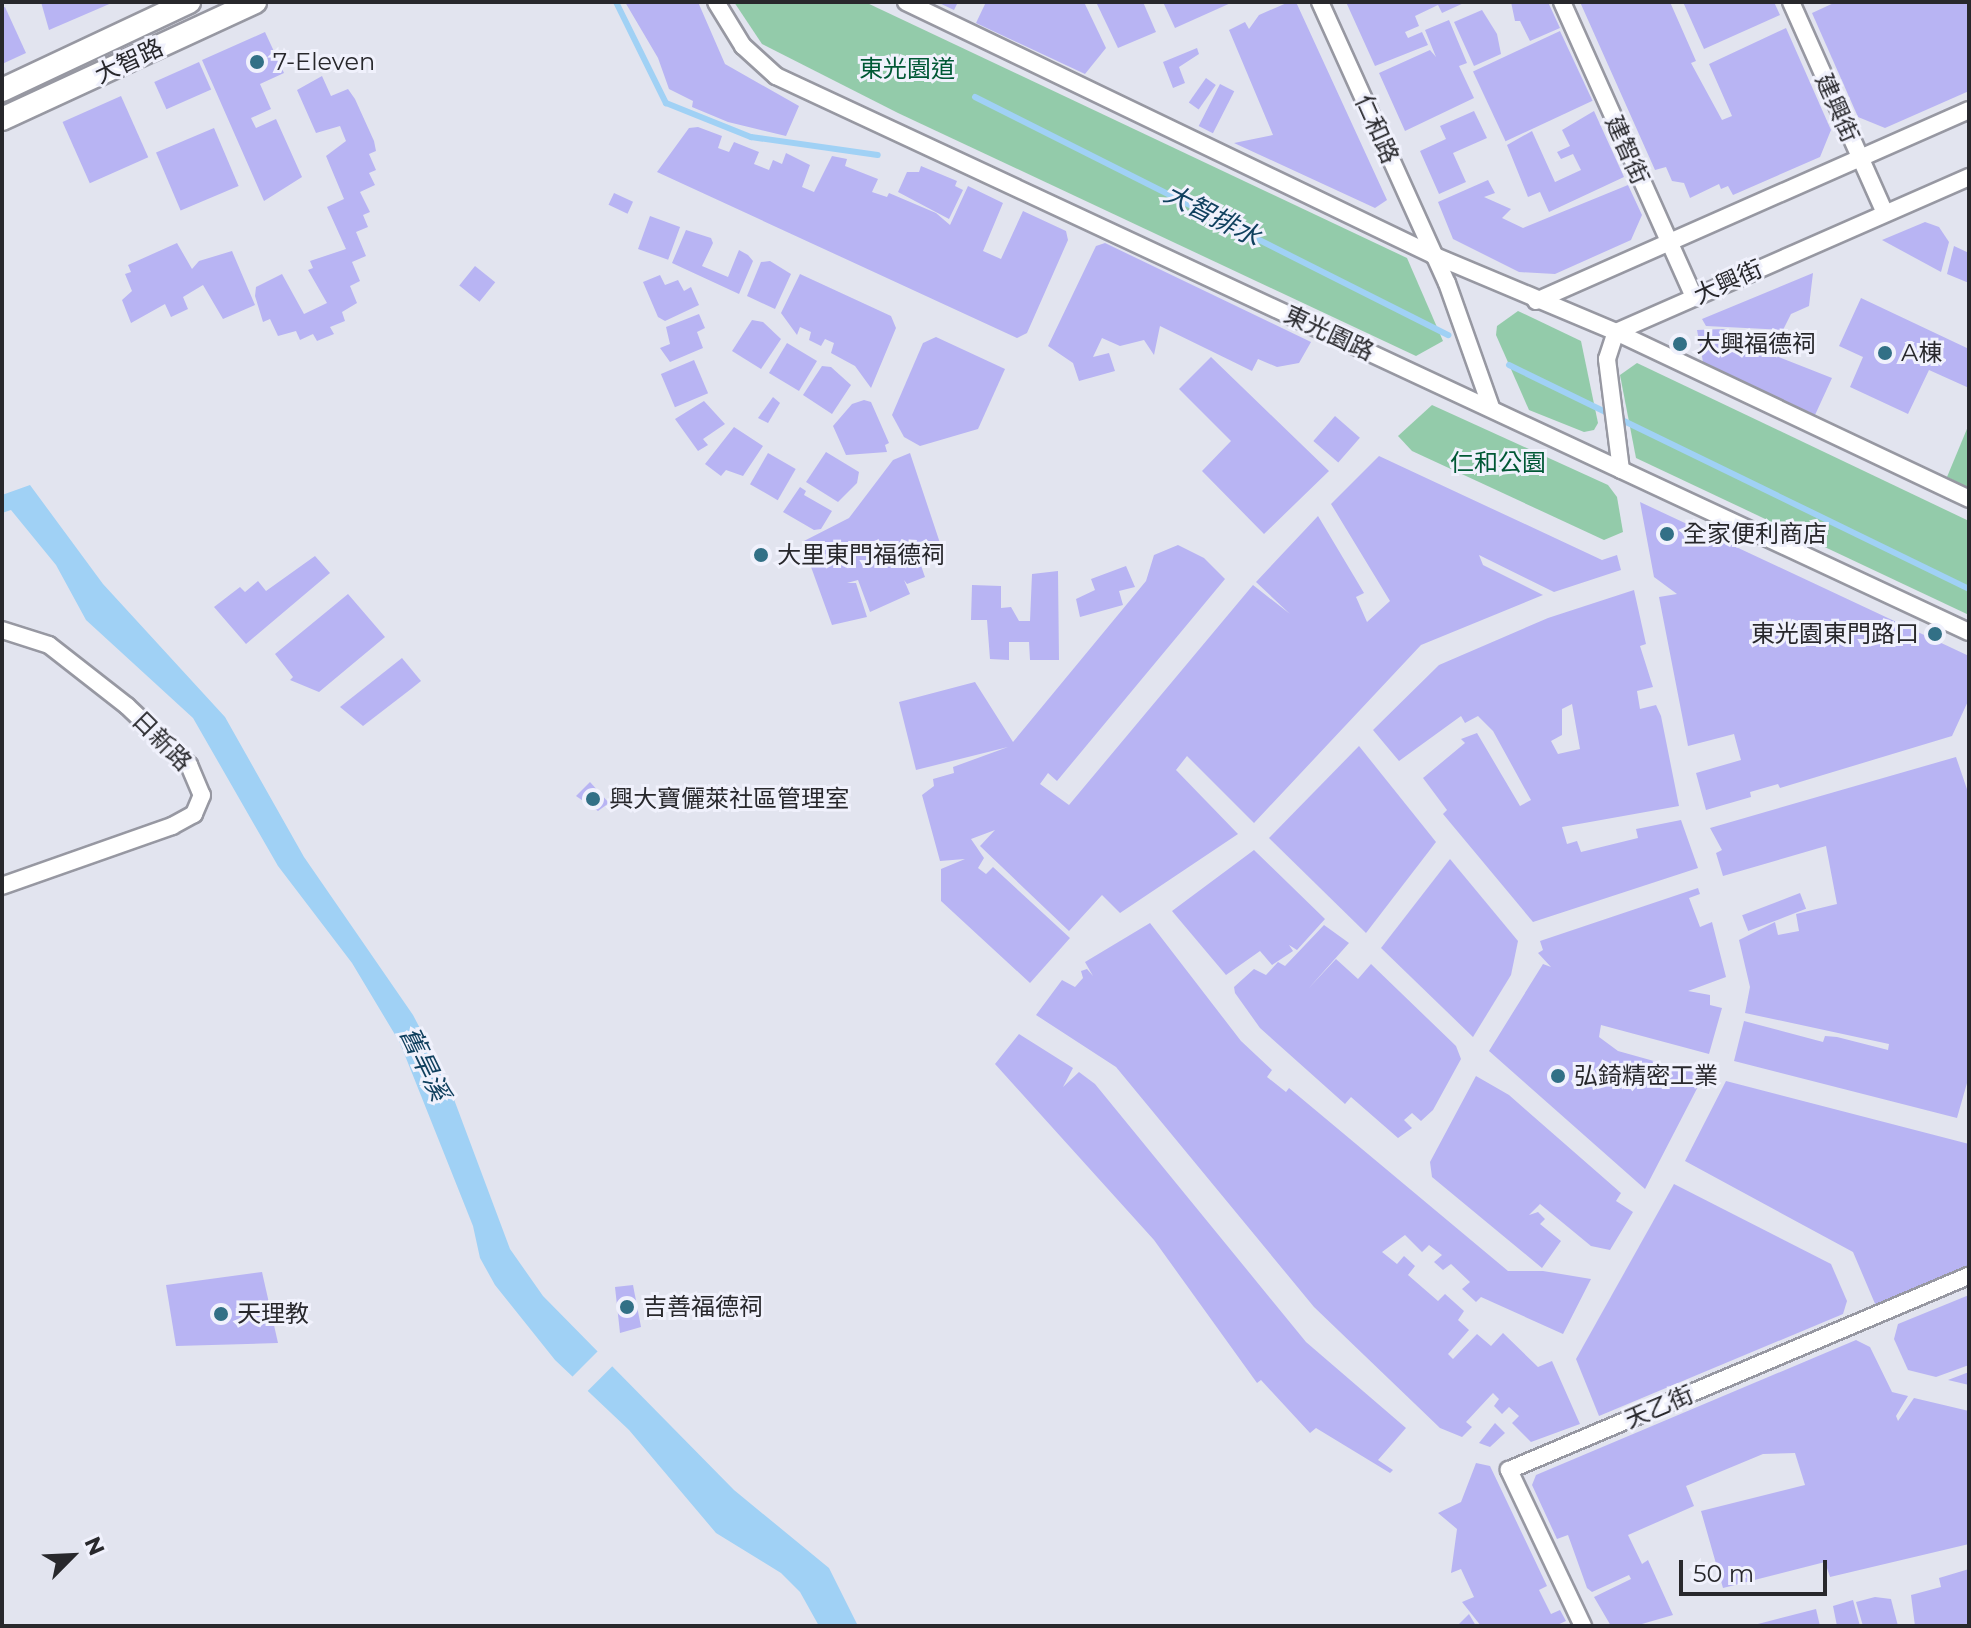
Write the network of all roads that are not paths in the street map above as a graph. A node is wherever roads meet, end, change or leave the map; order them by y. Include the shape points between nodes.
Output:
1 (189, 2) edge
2 (716, 2) edge
3 (906, 2) edge
4 (1320, 2) edge
5 (1562, 2) edge
6 (1791, 2) edge
7 (251, 3) edge
8 (2, 90) edge
9 (1969, 110) edge
10 (2, 119) edge
11 (1859, 158) junction
12 (1969, 177) edge
13 (1885, 213) junction
14 (1668, 242) junction
15 (1433, 255) junction
16 (1694, 297) junction
17 (1536, 301) junction
18 (1616, 332) junction
19 (1491, 407) junction
20 (1621, 470) junction
21 (1969, 499) edge
22 (2, 630) edge
23 (1969, 632) edge
24 (2, 886) edge
25 (1969, 1276) edge
26 (1583, 1626) edge

1 - 8 street, 大智路
2 - 19 street, 東光園路 via 743,46 776,76
3 - 15 street
4 - 15 street, 仁和路
5 - 14 street, 建智街
6 - 11 street, 建興街
7 - 10 street, 大智路
9 - 11 street
11 - 13 street, 建興街
11 - 14 street
12 - 13 street, 大興街
13 - 16 street, 大興街
14 - 16 street, 建智街
14 - 17 street
15 - 17 street
15 - 19 street, 仁和路
16 - 18 street, 大興街
17 - 18 street
18 - 20 street via 1607,359
18 - 21 street
19 - 20 street, 東光園路
20 - 23 street, 東光園路
22 - 24 street, 日新路 via 49,645 127,706 189,765 202,795 194,814 172,826
25 - 26 street, 天乙街 via 1509,1470

